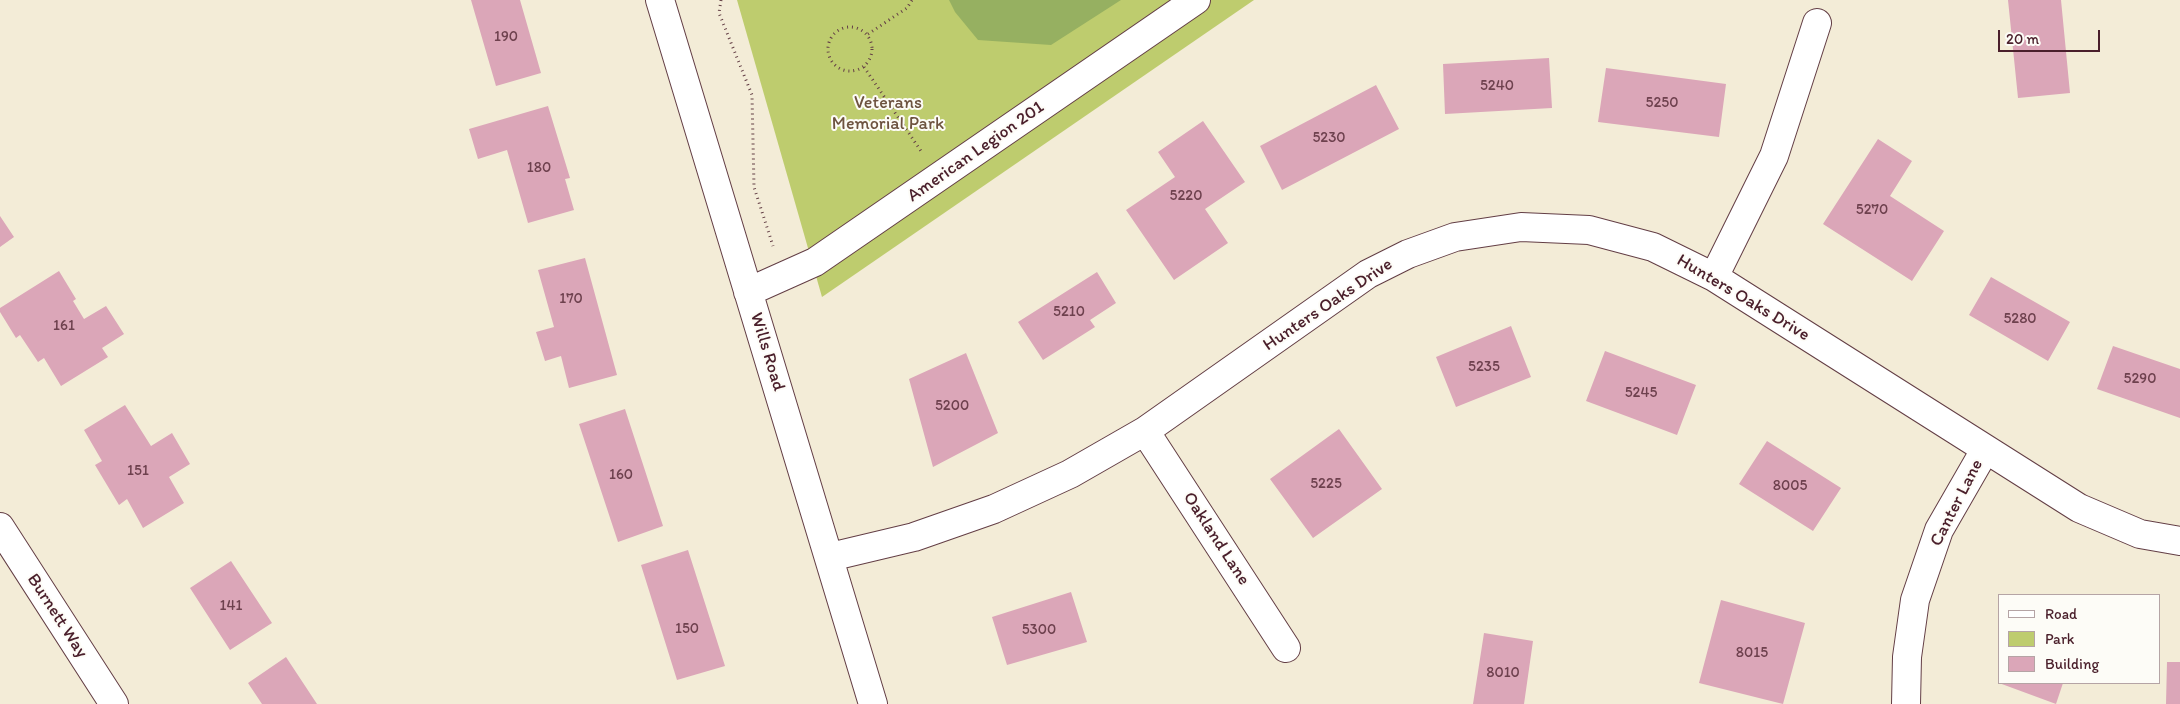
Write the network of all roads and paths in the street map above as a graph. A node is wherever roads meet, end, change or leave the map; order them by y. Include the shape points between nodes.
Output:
1 (660, 0) edge
2 (721, 0) edge
3 (912, 0) edge
4 (1196, 0) edge
5 (1817, 23) dead end
6 (868, 34) junction
7 (864, 67) junction
8 (913, 140) dead end
9 (783, 277) junction
10 (1714, 277) junction
11 (748, 292) junction
12 (1145, 431) junction
13 (1985, 450) junction
14 (0, 527) edge
15 (2180, 541) edge
16 (830, 557) junction
17 (1286, 648) dead end
18 (114, 704) edge
19 (873, 704) edge
20 (1906, 704) edge

1 - 11 street, Wills Road
2 - 9 path via 719,13 752,95 754,187
3 - 6 path via 907,8
4 - 9 street, American Legion 201 via 815,262
5 - 10 street via 1774,156
6 - 7 path via 873,48
6 - 7 path via 855,26 847,26 834,33 828,47 831,62 836,66 850,71
7 - 8 path
9 - 11 street, American Legion 201
10 - 12 street, Hunters Oaks Drive via 1654,247 1589,230 1521,227 1455,237 1408,254 1368,274
10 - 13 street, Hunters Oaks Drive
11 - 16 street, Wills Road
12 - 16 street, Hunters Oaks Drive via 1070,474 994,509 914,537
12 - 17 street, Oakland Lane
13 - 15 street, Hunters Oaks Drive via 2078,508 2140,534
13 - 20 street, Canter Lane via 1939,530 1915,600 1907,657
14 - 18 street, Burnett Way
16 - 19 street, Wills Road

